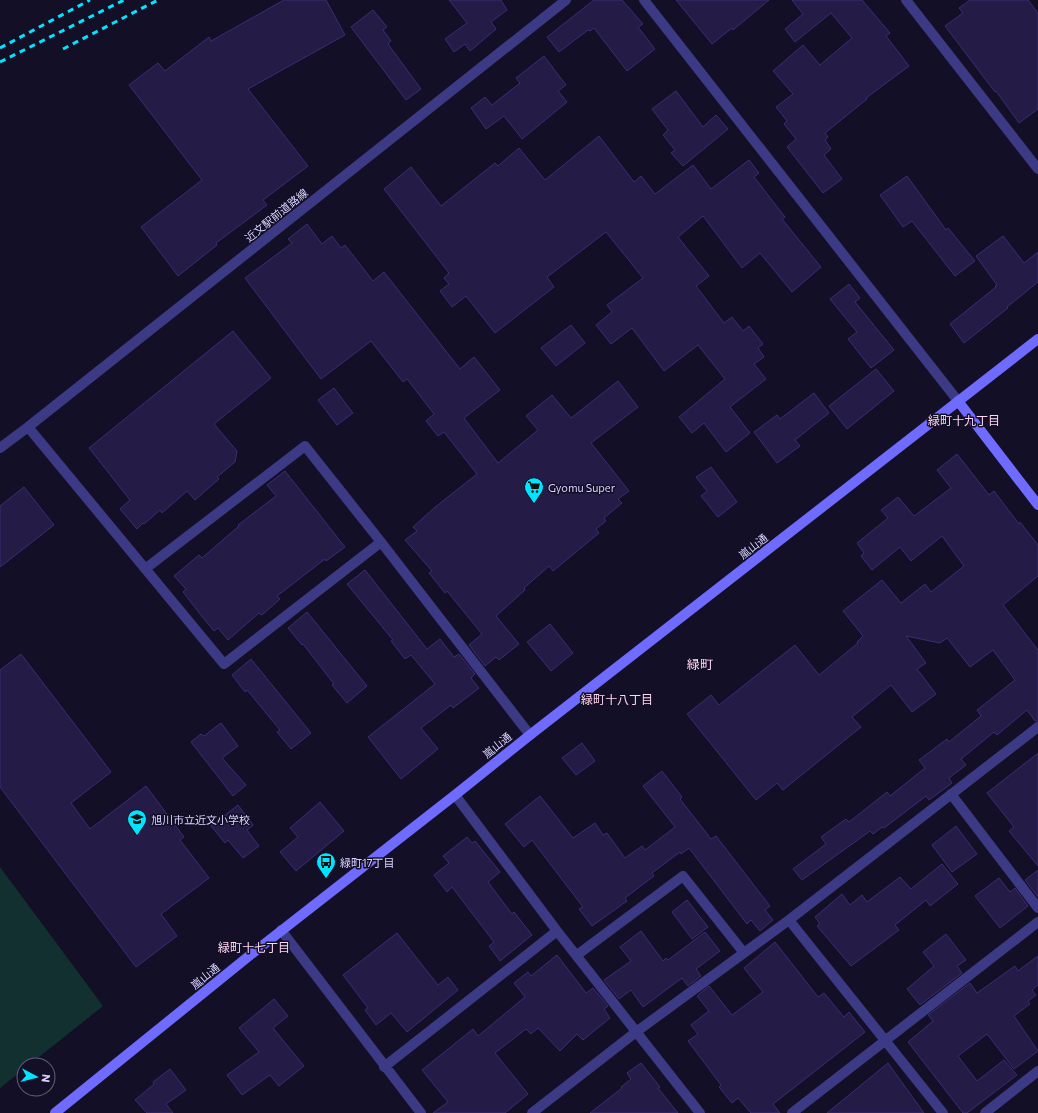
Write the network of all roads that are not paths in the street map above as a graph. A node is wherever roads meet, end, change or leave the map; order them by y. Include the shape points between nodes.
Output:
1 (566, 0) edge
2 (644, 0) edge
3 (906, 0) edge
4 (1038, 169) edge
5 (1038, 339) edge
6 (958, 400) junction
7 (28, 427) junction
8 (0, 448) edge
9 (1038, 505) edge
10 (381, 542) junction
11 (145, 569) junction
12 (1038, 727) edge
13 (530, 735) junction
14 (951, 794) junction
15 (455, 795) junction
16 (1038, 908) edge
17 (789, 920) junction
18 (1038, 922) edge
19 (281, 930) junction
20 (558, 931) junction
21 (744, 953) junction
22 (577, 956) junction
23 (636, 1032) junction
24 (885, 1040) junction
25 (384, 1066) junction
26 (1038, 1071) edge
27 (55, 1113) edge
28 (421, 1113) edge
29 (532, 1113) edge
30 (700, 1113) edge
31 (792, 1113) edge
32 (943, 1113) edge
33 (985, 1113) edge

1 - 7 street, 近文駅前道路線
2 - 6 street
3 - 4 street
5 - 6 street, 嵐山通
6 - 9 street
6 - 13 street, 嵐山通
7 - 8 street, 近文駅前道路線
7 - 11 street
10 - 11 street via 224,664
10 - 11 street via 305,446
10 - 13 street
12 - 14 street
13 - 15 street, 嵐山通
14 - 16 street
14 - 17 street
15 - 19 street, 嵐山通
15 - 20 street
17 - 21 street
17 - 24 street
18 - 24 street
19 - 25 street
19 - 27 street, 嵐山通
20 - 22 street
20 - 25 street
21 - 22 street via 683,876
21 - 23 street
22 - 23 street
23 - 29 street
23 - 30 street
24 - 31 street
24 - 32 street
25 - 28 street
26 - 33 street

